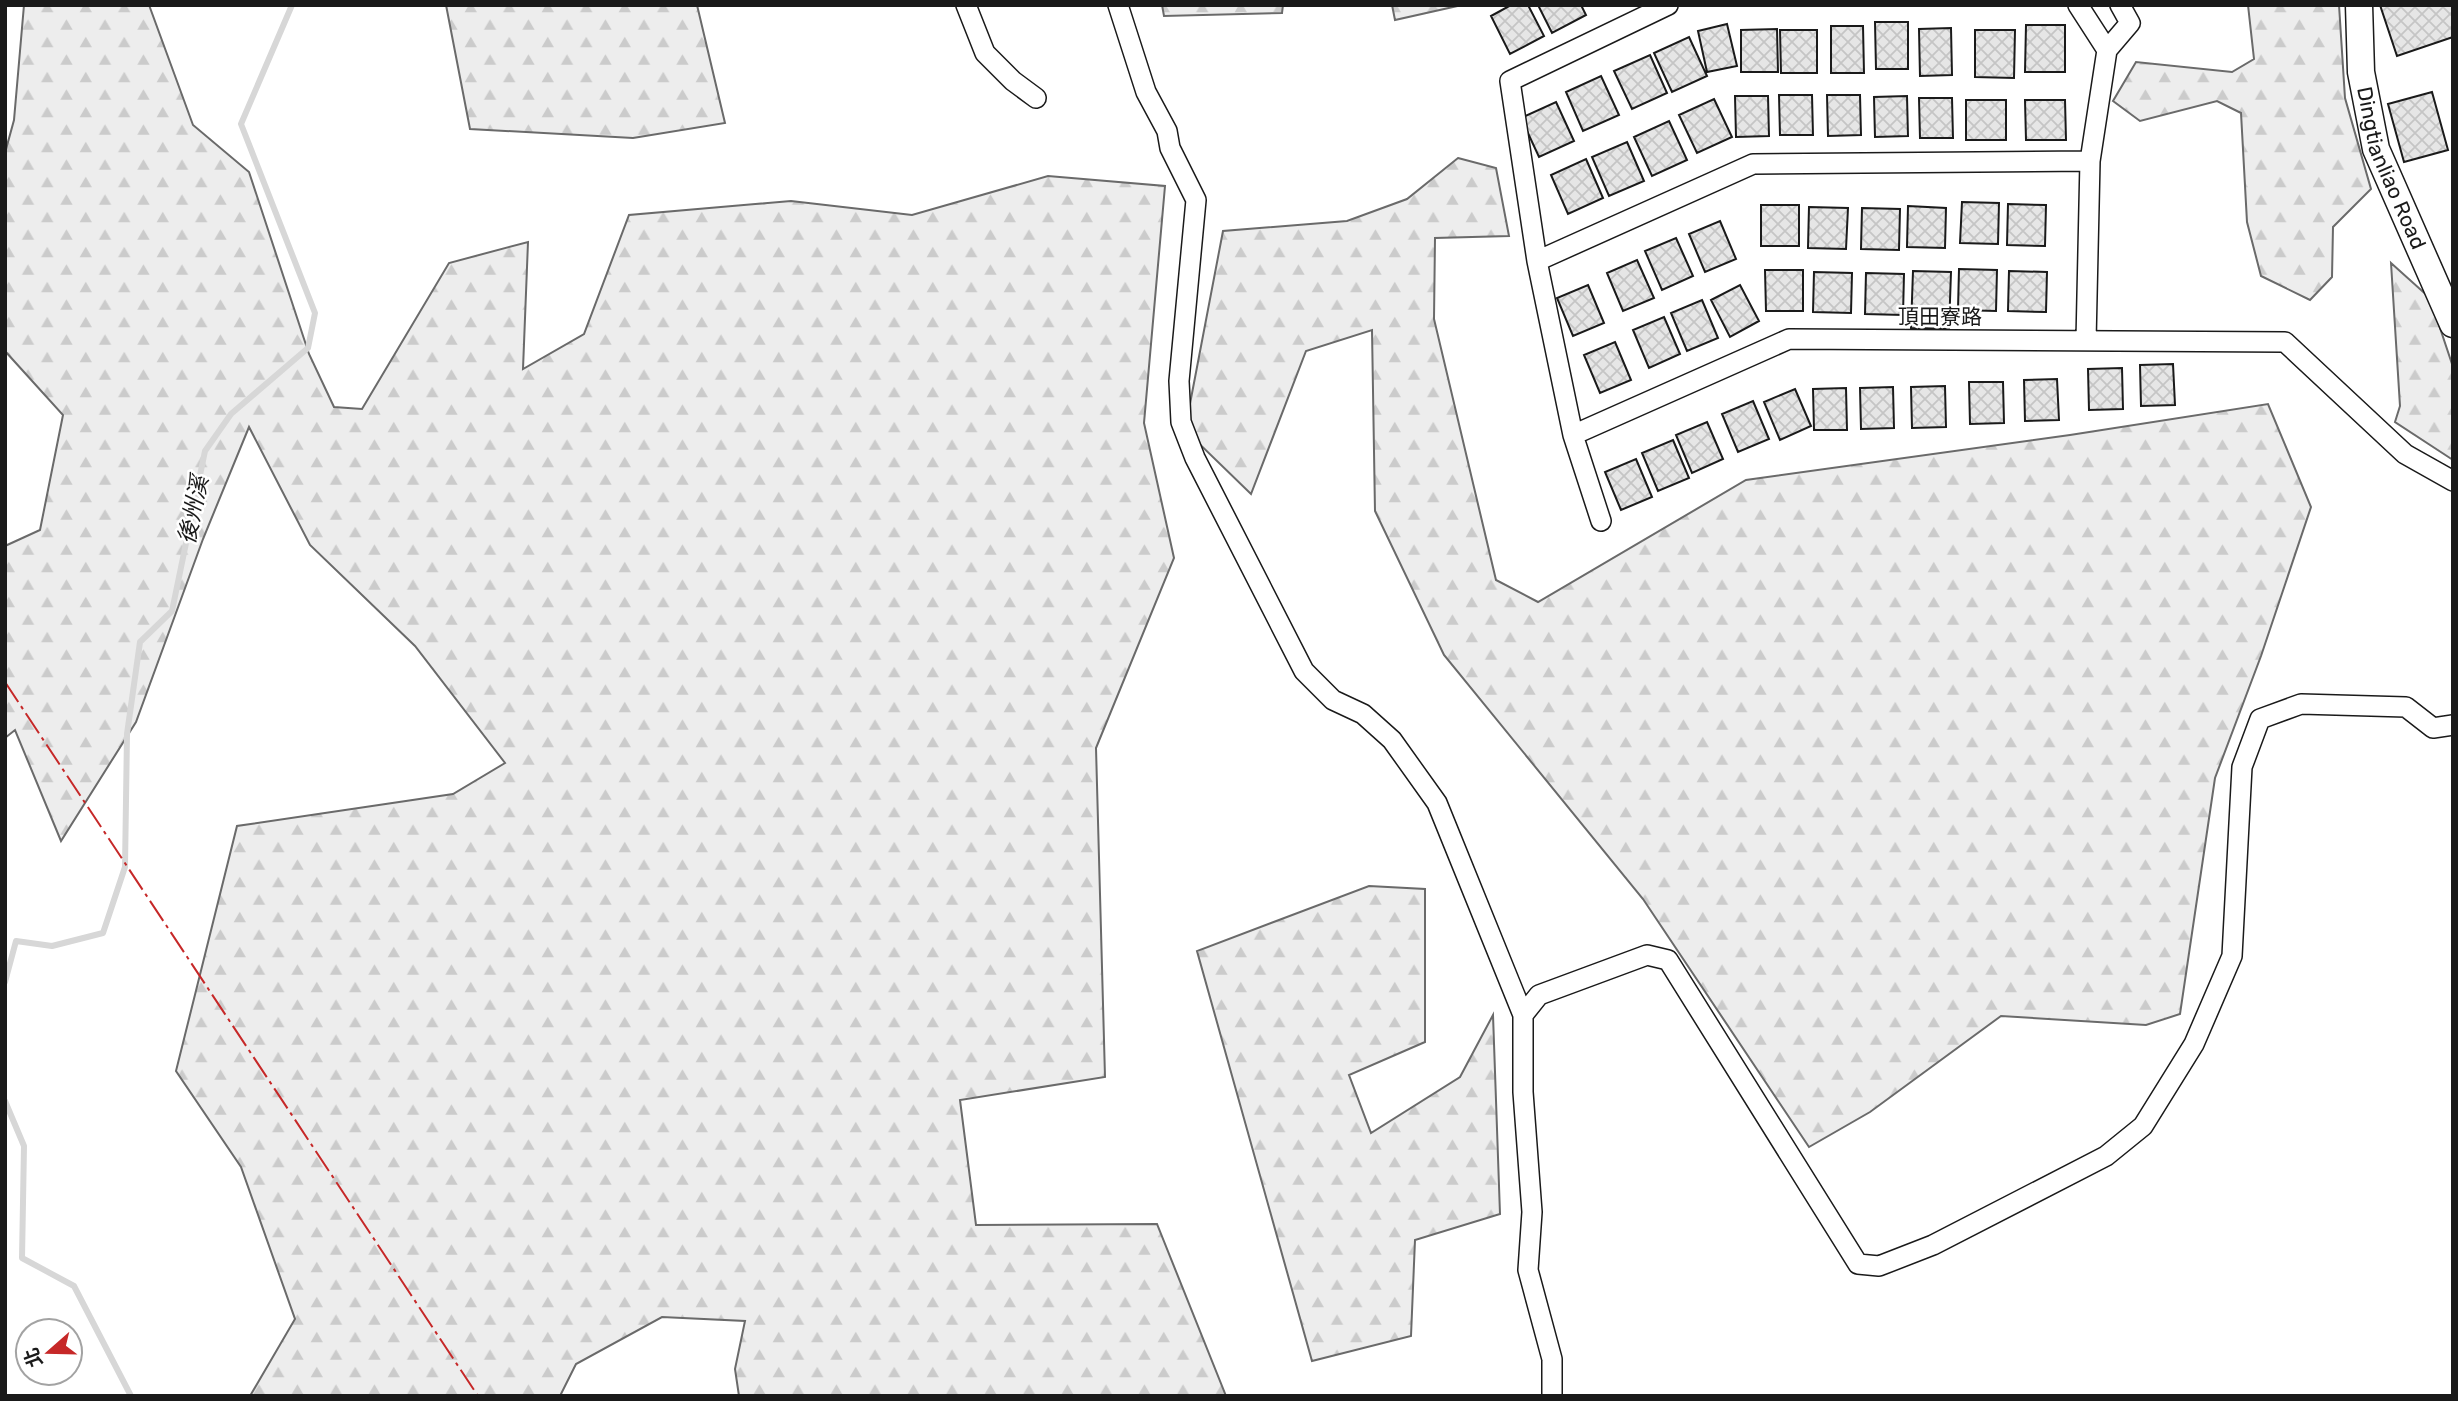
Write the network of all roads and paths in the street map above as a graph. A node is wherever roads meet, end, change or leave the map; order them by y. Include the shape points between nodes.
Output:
1 (966, 5) edge
2 (1118, 5) edge
3 (1668, 5) edge
4 (2078, 5) edge
5 (2120, 5) edge
6 (2359, 5) edge
7 (2107, 50) junction
8 (1036, 98) dead end
9 (2090, 160) junction
10 (1537, 261) junction
11 (2453, 324) edge
12 (2086, 341) junction
13 (1573, 435) junction
14 (2453, 481) edge
15 (1601, 521) dead end
16 (2453, 725) edge
17 (1523, 1015) junction
18 (1552, 1396) edge

1 - 8 street via 985,53
2 - 17 street via 1146,92 1196,200 1179,381 1181,422 1195,458 1304,671 1333,700 1363,715 1392,740 1437,803
3 - 10 street via 1510,81
4 - 7 street
5 - 7 street via 2130,23
6 - 11 street, Dingtianliao Road via 2361,72 2376,149
7 - 9 street
9 - 10 street via 1753,164
9 - 12 street
10 - 13 street
12 - 13 street, 頂田寮路 via 1789,339
12 - 14 street, 頂田寮路 via 2285,342 2405,454
13 - 15 street
16 - 17 street via 2433,727 2406,707 2380,706 2301,704 2260,719 2242,767 2232,956 2194,1044 2143,1126 2106,1156 1933,1245 1879,1266 1858,1264 1668,960 1647,956 1539,995
17 - 18 street via 1523,1092 1532,1212 1528,1270 1552,1359

